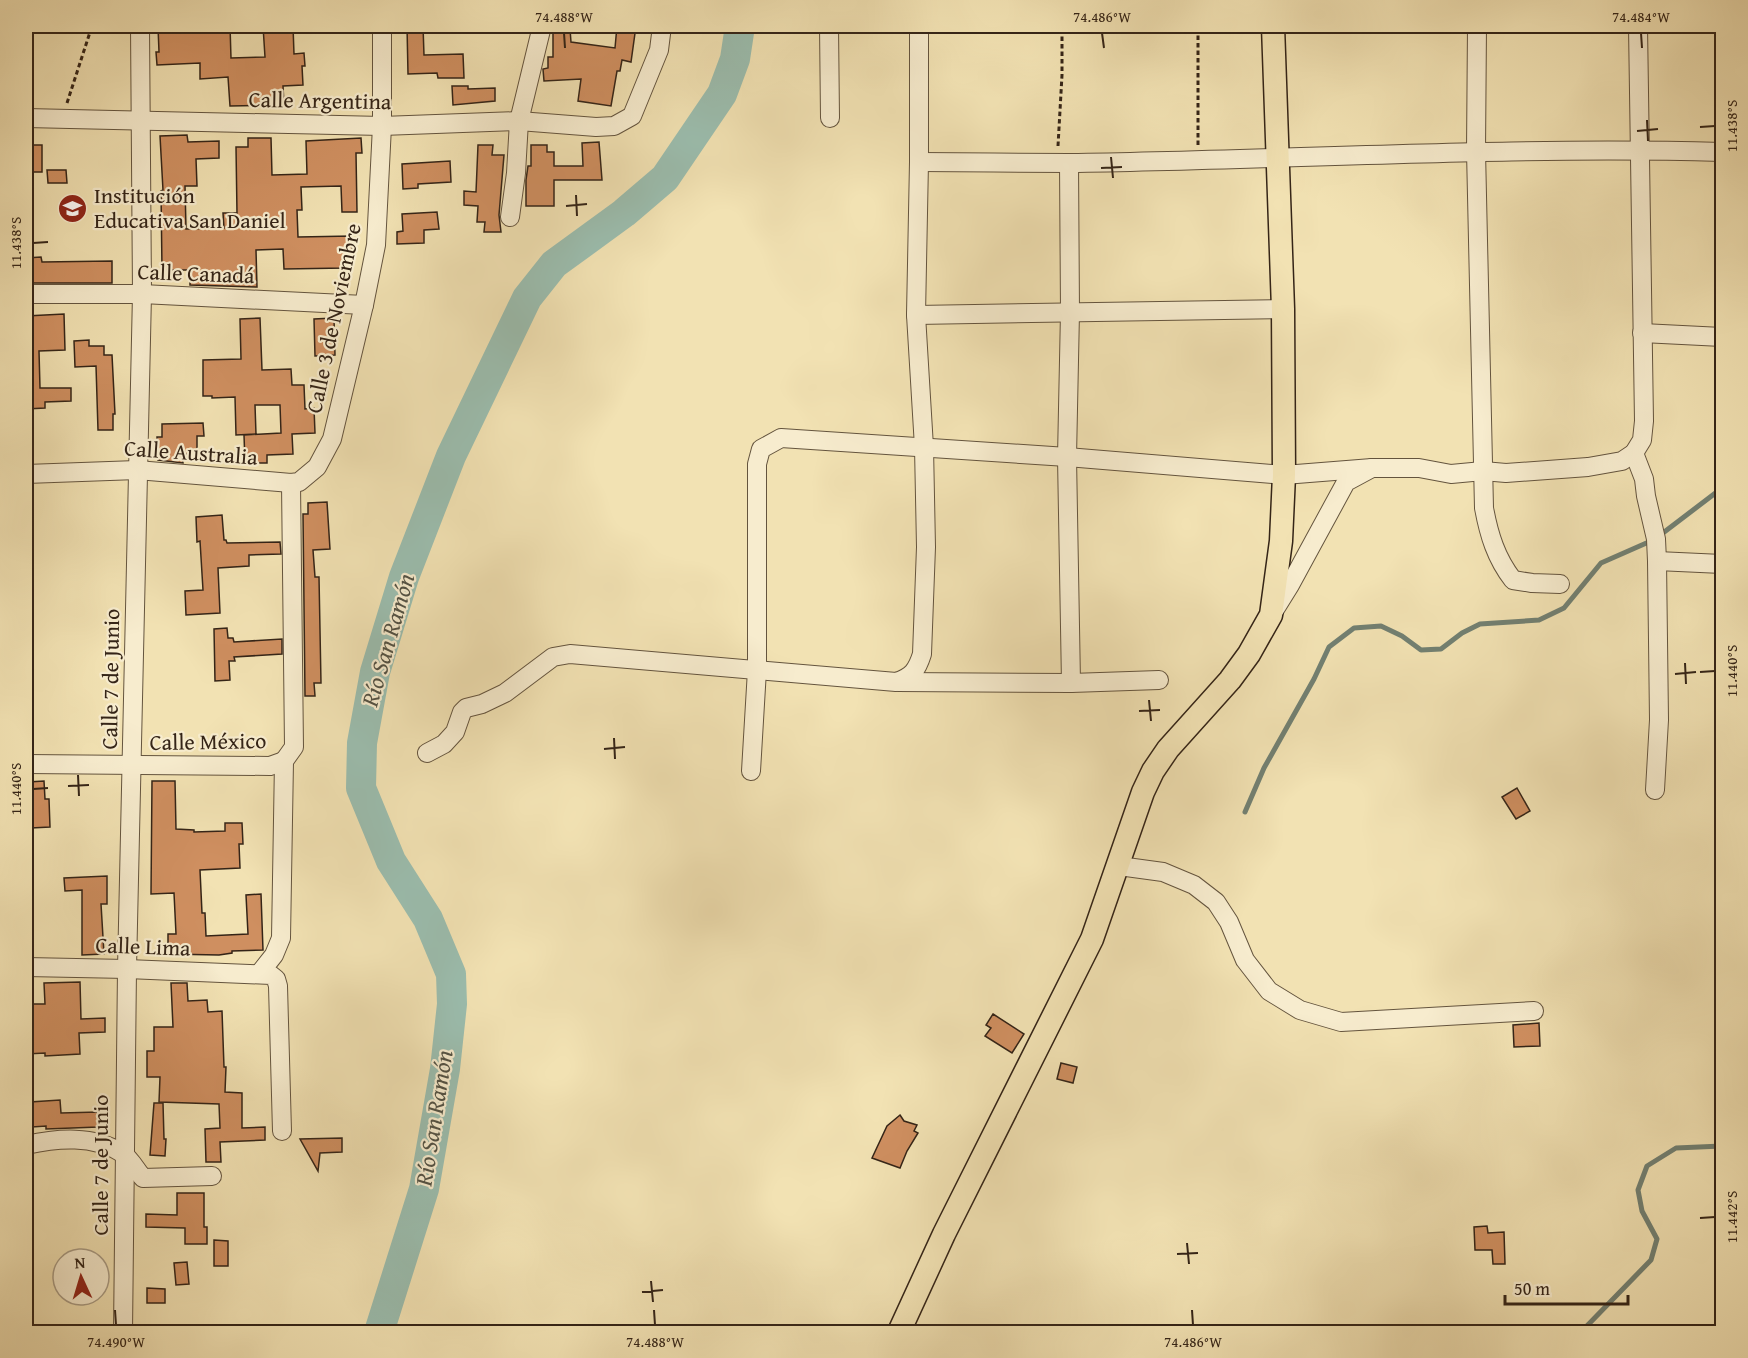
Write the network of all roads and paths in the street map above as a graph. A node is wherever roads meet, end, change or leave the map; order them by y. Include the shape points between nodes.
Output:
1 (92, 26) edge
2 (140, 26) edge
3 (382, 26) edge
4 (542, 26) edge
5 (662, 26) edge
6 (829, 26) edge
7 (919, 26) edge
8 (1062, 26) edge
9 (1198, 26) edge
10 (1273, 26) edge
11 (1477, 26) edge
12 (1638, 26) edge
13 (26, 118) edge
14 (830, 118) dead end
15 (62, 119) junction
16 (140, 120) junction
17 (519, 121) junction
18 (382, 126) junction
19 (1640, 150) junction
20 (1476, 151) junction
21 (1722, 152) edge
22 (1279, 157) junction
23 (1198, 159) junction
24 (919, 162) junction
25 (1063, 162) junction
26 (510, 217) dead end
27 (26, 294) edge
28 (142, 294) junction
29 (364, 304) junction
30 (1283, 309) junction
31 (1070, 312) junction
32 (916, 315) junction
33 (1642, 333) junction
34 (1722, 337) edge
35 (924, 447) junction
36 (1634, 453) junction
37 (1067, 457) junction
38 (1372, 468) junction
39 (137, 471) junction
40 (1484, 471) junction
41 (26, 474) edge
42 (1284, 475) junction
43 (291, 483) junction
44 (1658, 561) junction
45 (1722, 564) edge
46 (1560, 584) dead end
47 (1271, 615) junction
48 (756, 670) junction
49 (1159, 680) dead end
50 (896, 682) junction
51 (1071, 683) junction
52 (427, 753) dead end
53 (284, 761) junction
54 (26, 764) edge
55 (132, 766) junction
56 (751, 771) dead end
57 (1655, 790) dead end
58 (1119, 866) junction
59 (26, 967) edge
60 (127, 969) junction
61 (259, 974) junction
62 (1534, 1011) dead end
63 (282, 1131) dead end
64 (26, 1145) edge
65 (123, 1154) junction
66 (212, 1176) dead end
67 (123, 1332) edge
68 (899, 1332) edge

1 - 15 path
2 - 16 street, Calle 7 de Junio
3 - 18 street, Calle 3 de Noviembre
4 - 17 street
5 - 17 street, Calle Argentina via 659,50 632,116 614,126 596,127
6 - 14 street
7 - 24 street
8 - 25 path
9 - 23 path
10 - 22 main road
11 - 20 street
12 - 19 street
13 - 15 street, Calle Argentina
15 - 16 street, Calle Argentina
16 - 18 street, Calle Argentina
16 - 28 street, Calle 7 de Junio
17 - 18 street, Calle Argentina
17 - 26 street
18 - 29 street, Calle 3 de Noviembre via 376,245
19 - 20 street
19 - 21 street
19 - 33 street
20 - 22 street
20 - 40 street
22 - 23 street
22 - 30 main road
23 - 25 street
24 - 25 street
24 - 32 street
25 - 31 street
27 - 28 street, Calle Canadá
28 - 29 street, Calle Canadá
28 - 39 street, Calle 7 de Junio
29 - 43 street, Calle 3 de Noviembre via 332,439 317,467
30 - 31 street
30 - 42 main road
31 - 32 street
31 - 37 street
32 - 35 street
33 - 34 street
33 - 36 street via 1644,421 1642,440
35 - 37 street
35 - 48 street via 782,438 761,449 757,464
35 - 50 street via 922,654 909,678
36 - 40 street via 1622,461 1588,467
36 - 44 street via 1644,479
37 - 42 street
37 - 51 street
38 - 40 street via 1419,468 1451,474
38 - 42 street
38 - 47 street via 1346,482
39 - 41 street, Calle Australia
39 - 43 street, Calle Australia
39 - 55 street, Calle 7 de Junio
40 - 46 street via 1484,508 1490,538 1504,568 1514,580
42 - 47 main road via 1281,541
43 - 53 street via 294,747
44 - 45 street
44 - 57 street via 1659,720
47 - 58 main road via 1230,680 1153,771
48 - 50 street
48 - 52 street via 570,654 553,657 505,693 466,708 455,732
48 - 56 street
49 - 51 street
50 - 51 street
53 - 55 street, Calle México via 270,766
53 - 61 street via 281,938 274,956
54 - 55 street, Calle México
55 - 60 street, Calle 7 de Junio
58 - 62 street via 1162,872 1194,885 1216,902 1245,960 1269,991 1300,1010 1341,1023
58 - 68 main road via 1092,939
59 - 60 street, Calle Lima
60 - 61 street, Calle Lima
60 - 65 street, Calle 7 de Junio
61 - 63 street via 271,975 278,986
64 - 65 street via 86,1139
65 - 66 street via 143,1178
65 - 67 street, Calle 7 de Junio

